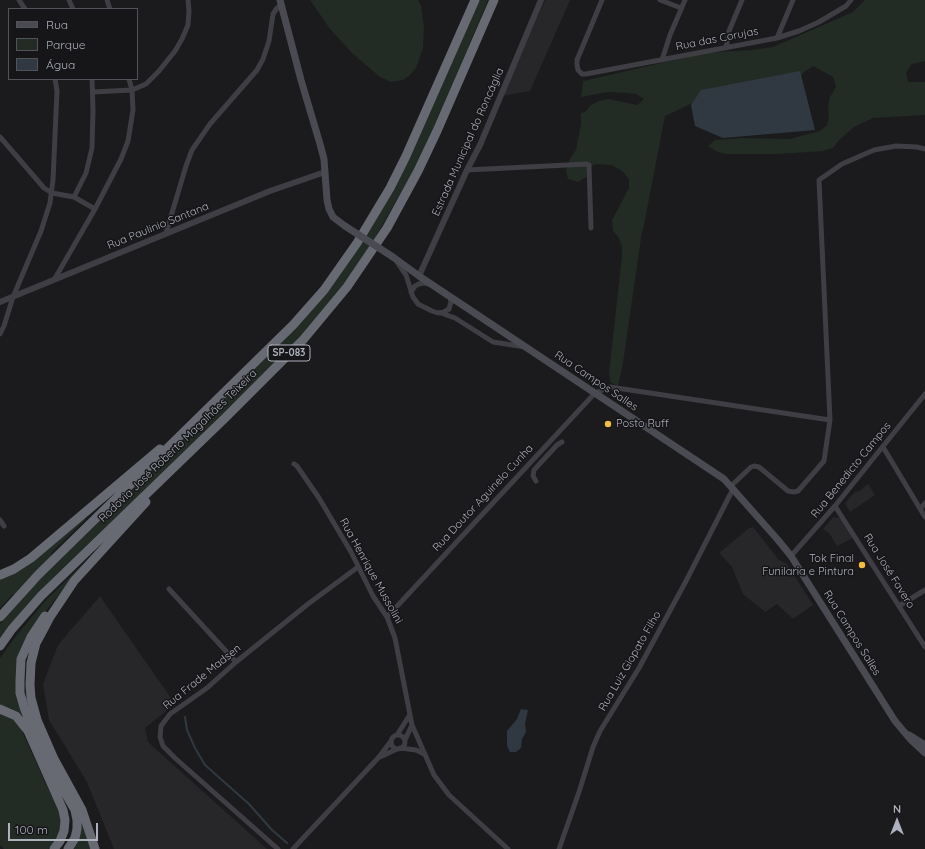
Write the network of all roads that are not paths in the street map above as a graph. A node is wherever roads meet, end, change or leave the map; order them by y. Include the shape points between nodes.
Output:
1 (188, 0) edge
2 (475, 0) edge
3 (494, 0) edge
4 (541, 0) edge
5 (602, 0) edge
6 (660, 0) edge
7 (685, 0) edge
8 (742, 0) edge
9 (793, 0) edge
10 (851, 0) edge
11 (281, 2) edge
12 (681, 8) junction
13 (777, 38) junction
14 (726, 48) junction
15 (662, 60) junction
16 (55, 80) edge
17 (92, 80) edge
18 (129, 80) edge
19 (132, 90) junction
20 (93, 92) junction
21 (0, 137) edge
22 (925, 149) edge
23 (467, 170) junction
24 (325, 172) junction
25 (52, 193) junction
26 (74, 197) junction
27 (95, 209) junction
28 (592, 228) dead end
29 (166, 233) junction
30 (394, 258) junction
31 (419, 276) junction
32 (54, 280) junction
33 (430, 284) junction
34 (411, 292) junction
35 (12, 297) junction
36 (450, 297) junction
37 (0, 302) edge
38 (440, 312) junction
39 (0, 334) edge
40 (527, 348) junction
41 (595, 393) junction
42 (925, 394) edge
43 (211, 407) junction
44 (225, 418) junction
45 (830, 420) junction
46 (562, 442) dead end
47 (883, 447) junction
48 (294, 464) dead end
49 (536, 481) dead end
50 (732, 488) junction
51 (925, 503) edge
52 (836, 506) junction
53 (920, 509) junction
54 (925, 517) edge
55 (0, 520) edge
56 (4, 526) dead end
57 (791, 556) junction
58 (358, 567) junction
59 (0, 575) edge
60 (74, 581) junction
61 (169, 590) dead end
62 (925, 590) edge
63 (899, 606) junction
64 (0, 617) edge
65 (387, 617) junction
66 (0, 646) edge
67 (925, 647) edge
68 (236, 662) junction
69 (0, 709) edge
70 (409, 716) junction
71 (412, 725) junction
72 (904, 731) junction
73 (398, 735) junction
74 (408, 735) junction
75 (405, 740) junction
76 (391, 741) junction
77 (420, 743) junction
78 (925, 745) edge
79 (399, 748) junction
80 (925, 753) edge
81 (425, 754) junction
82 (379, 757) junction
83 (54, 849) edge
84 (68, 849) edge
85 (94, 849) edge
86 (278, 849) edge
87 (293, 849) edge
88 (508, 849) edge
89 (559, 849) edge

1 - 19 street via 188,25 175,51 146,84
2 - 43 highway, Rodovia José Roberto Magalhães Teixeira / SP-083 via 406,156 358,242 309,308
3 - 44 highway, Rodovia José Roberto Magalhães Teixeira / SP-083 via 437,131 387,228 347,287 319,322
4 - 23 street, Estrada Municipal do Roncáglia
5 - 15 street, Rua das Corujas via 577,60 578,70 586,74
6 - 12 street
7 - 12 street
8 - 14 street via 729,31
9 - 13 street
10 - 13 street, Rua das Corujas via 846,6 819,22
11 - 24 main road, Rua Campos Salles via 320,144
11 - 29 street via 273,14 269,41 257,70 210,124 192,150
12 - 15 street
13 - 14 street, Rua das Corujas
14 - 15 street, Rua das Corujas
16 - 25 street via 57,98
17 - 20 street
18 - 19 street
19 - 20 street
19 - 27 street via 133,110 128,141
20 - 26 street via 90,155 86,173
21 - 25 street via 40,184
22 - 45 street via 896,146 874,150 842,164 819,180
23 - 28 street via 587,164
23 - 31 street, Estrada Municipal do Roncáglia
24 - 29 street, Rua Paulinio Santana
24 - 30 main road, Rua Campos Salles, bridge via 327,200 333,217
25 - 26 street
25 - 35 street via 46,217
26 - 27 street
27 - 32 street
29 - 32 street, Rua Paulinio Santana
30 - 31 main road, Rua Campos Salles
30 - 34 street via 406,275
31 - 33 main road, Rua Campos Salles
31 - 34 street, Estrada Municipal do Roncáglia
32 - 35 street, Rua Paulinio Santana
33 - 34 street via 419,284
33 - 36 main road, Rua Campos Salles
34 - 38 street via 418,304
35 - 37 street, Rua Paulinio Santana
35 - 39 street
36 - 38 street via 449,309
36 - 40 main road, Rua Campos Salles
38 - 40 street via 455,318 493,342
40 - 41 main road, Rua Campos Salles
41 - 45 street via 610,387
41 - 50 main road, Rua Campos Salles via 724,479
41 - 65 street, Rua Doutor Aguinelo Cunha
42 - 47 street, Rua Benedicto Campos
43 - 59 highway via 31,558 14,570
43 - 64 highway, Rodovia José Roberto Magalhães Teixeira / SP-083 via 44,570
44 - 60 highway
44 - 66 highway, Rodovia José Roberto Magalhães Teixeira / SP-083 via 41,596
45 - 50 street, Rua Luiz Giopato Filho via 824,461 798,491 788,491 759,467 754,466
46 - 49 street via 534,470 533,476
47 - 52 street, Rua Benedicto Campos
47 - 53 street
48 - 58 street, Rua Henrique Mussolini via 319,498
50 - 57 main road, Rua Campos Salles
50 - 89 street, Rua Luiz Giopato Filho via 639,668 600,731
51 - 53 street
52 - 57 street, Rua Benedicto Campos
52 - 63 street, Rua José Favero
53 - 54 street
55 - 56 street
57 - 72 main road, Rua Campos Salles via 877,694
58 - 65 street, Rua Henrique Mussolini
58 - 68 street, Rua Frade Madsen
60 - 84 highway via 55,602 31,637 21,659 20,681 29,721 53,772 75,810 77,829
60 - 85 highway via 50,616 36,643 31,663 30,685 37,720 54,759 82,810
61 - 68 street
62 - 63 street
63 - 67 street, Rua José Favero
65 - 70 street, Rua Henrique Mussolini via 401,664
68 - 86 street, Rua Frade Madsen via 207,688 170,714 161,726 160,737 163,746 174,758
69 - 83 highway via 16,716 28,732 63,810 64,831
70 - 71 street, Rua Henrique Mussolini
70 - 73 street
71 - 74 street
71 - 77 street, Rua Henrique Mussolini
72 - 78 main road
72 - 80 main road, Rua Campos Salles
73 - 75 street
73 - 76 street via 393,736
74 - 75 street
74 - 77 street
75 - 79 street
76 - 79 street via 394,747
76 - 82 street
77 - 81 street, Rua Henrique Mussolini
79 - 81 street
79 - 82 street
81 - 88 street, Rua Henrique Mussolini via 434,775 449,795
82 - 87 street

